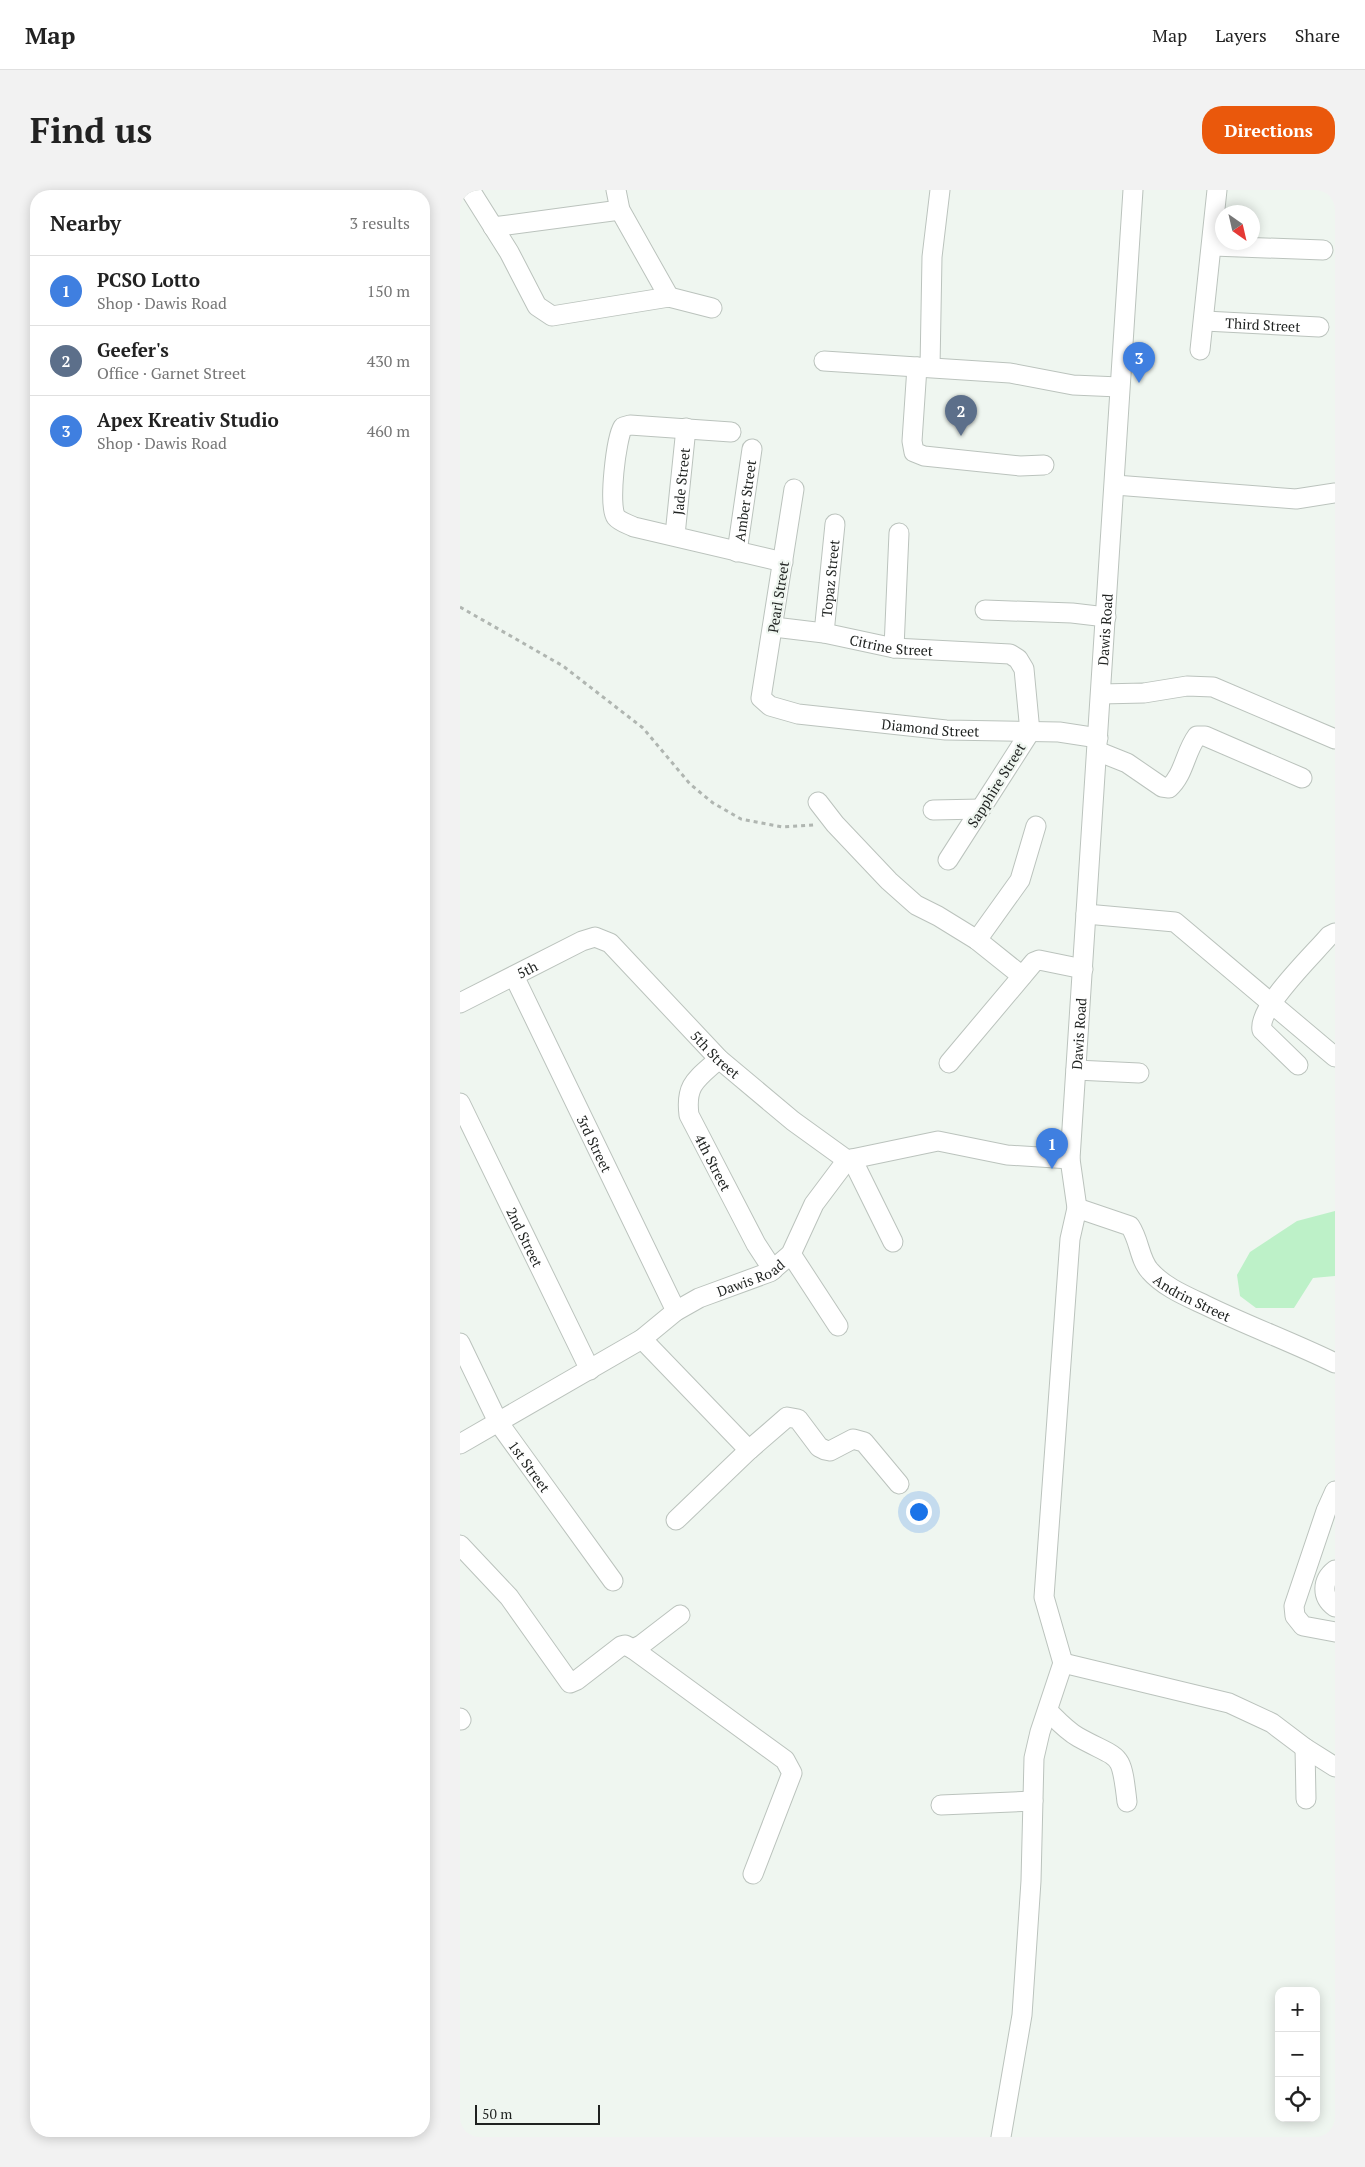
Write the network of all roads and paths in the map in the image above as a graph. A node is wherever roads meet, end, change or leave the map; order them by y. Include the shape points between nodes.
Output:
1 (470, 190) edge
2 (616, 190) edge
3 (940, 190) edge
4 (1133, 190) edge
5 (1218, 190) edge
6 (620, 210) junction
7 (493, 227) junction
8 (1212, 246) junction
9 (1323, 250) dead end
10 (669, 297) junction
11 (712, 308) dead end
12 (1205, 321) junction
13 (1319, 327) dead end
14 (1200, 350) dead end
15 (824, 361) dead end
16 (923, 367) junction
17 (1119, 387) junction
18 (686, 428) junction
19 (731, 432) dead end
20 (752, 449) dead end
21 (1044, 465) dead end
22 (1115, 485) junction
23 (794, 489) dead end
24 (1335, 493) edge
25 (835, 524) dead end
26 (899, 533) dead end
27 (676, 536) junction
28 (738, 552) junction
29 (783, 562) junction
30 (460, 607) edge
31 (985, 610) dead end
32 (1106, 617) junction
33 (774, 627) junction
34 (824, 633) junction
35 (894, 648) junction
36 (1010, 654) joint
37 (1100, 694) junction
38 (765, 703) joint
39 (1030, 732) junction
40 (1335, 739) edge
41 (1097, 744) junction
42 (1302, 778) dead end
43 (818, 802) dead end
44 (981, 809) junction
45 (933, 810) dead end
46 (835, 824) junction
47 (1036, 826) dead end
48 (948, 860) dead end
49 (1086, 914) junction
50 (1335, 933) edge
51 (595, 937) joint
52 (977, 940) junction
53 (1083, 969) junction
54 (514, 976) junction
55 (1022, 976) junction
56 (1270, 1002) junction
57 (460, 1003) edge
58 (1335, 1057) edge
59 (718, 1059) junction
60 (949, 1063) dead end
61 (1298, 1065) dead end
62 (1076, 1070) junction
63 (1139, 1073) dead end
64 (460, 1103) edge
65 (850, 1159) junction
66 (1070, 1159) junction
67 (1077, 1208) junction
68 (893, 1242) dead end
69 (791, 1254) junction
70 (773, 1270) junction
71 (676, 1311) junction
72 (838, 1326) dead end
73 (642, 1339) junction
74 (460, 1343) edge
75 (1335, 1363) edge
76 (590, 1370) junction
77 (498, 1422) junction
78 (460, 1444) edge
79 (749, 1450) junction
80 (899, 1484) dead end
81 (1335, 1491) edge
82 (676, 1520) dead end
83 (460, 1545) edge
84 (1306, 1570) junction
85 (1330, 1575) edge
86 (613, 1581) dead end
87 (1335, 1607) edge
88 (680, 1615) dead end
89 (1335, 1632) edge
90 (633, 1649) junction
91 (1063, 1663) junction
92 (1048, 1711) junction
93 (1305, 1748) junction
94 (1335, 1767) edge
95 (1306, 1799) dead end
96 (1033, 1801) junction
97 (1128, 1802) dead end
98 (941, 1805) dead end
99 (753, 1874) dead end
100 (1001, 2137) edge

1 - 7 street
2 - 6 street
3 - 16 street
4 - 17 street, Dawis Road
5 - 8 street
6 - 7 street
6 - 10 street
7 - 10 street via 537,306 552,316
8 - 9 street
8 - 12 street
10 - 11 street
12 - 13 street, Third Street
12 - 14 street
15 - 16 street
16 - 17 street via 1010,372 1073,385
16 - 21 street via 912,440 914,452 924,456 1020,466
17 - 22 street, Dawis Road
18 - 19 street
18 - 27 street, Jade Street
18 - 27 street via 630,425 621,431 616,445 613,503 617,517 634,527
20 - 28 street, Amber Street
22 - 24 street via 1296,499
22 - 32 street, Dawis Road
23 - 29 street, Pearl Street
25 - 34 street, Topaz Street
26 - 35 street
27 - 28 street
28 - 29 street
29 - 33 street, Pearl Street
30 - 46 path via 563,666 643,728 690,784 713,804 741,819 783,827
31 - 32 street
32 - 37 street, Dawis Road
33 - 34 street, Citrine Street
33 - 38 street, Pearl Street via 761,698
34 - 35 street, Citrine Street
35 - 36 street, Citrine Street
36 - 39 street, Sapphire Street via 1024,669
37 - 40 street via 1144,693 1187,686 1213,687
37 - 41 street, Dawis Road
38 - 39 street, Diamond Street via 798,714 946,730
39 - 41 street, Diamond Street via 1059,732
39 - 44 street, Sapphire Street
41 - 42 street, Diamond Street via 1162,787 1169,788 1176,782 1197,736 1205,736
41 - 49 street, Dawis Road
43 - 46 street
44 - 45 street
44 - 48 street, Sapphire Street
46 - 52 street via 916,905
47 - 52 street via 1020,880
49 - 53 street, Dawis Road
49 - 56 street via 1175,922
50 - 56 street
51 - 54 street, 5th
51 - 59 street, 5th Street via 610,943
52 - 55 street
53 - 55 street via 1039,960
53 - 62 street, Dawis Road
54 - 57 street, 5th
54 - 71 street, 3rd Street
55 - 60 street
56 - 58 street
56 - 61 street via 1263,1017 1262,1030
59 - 65 street, 5th Street via 793,1121
59 - 70 street, 4th Street via 694,1082 687,1098 690,1116 756,1244
62 - 63 street
62 - 66 street, Dawis Road
64 - 76 street, 2nd Street
65 - 66 street via 938,1141 1007,1155
65 - 68 street
65 - 69 street, Dawis Road via 814,1204
66 - 67 street, Dawis Road
67 - 75 street, Andrin Street via 1130,1226 1139,1240 1144,1262 1168,1287 1249,1327
67 - 91 street via 1070,1239 1044,1597
69 - 70 street, Dawis Road
69 - 72 street
70 - 71 street, Dawis Road via 699,1298
71 - 73 street, Dawis Road
73 - 76 street, Dawis Road
73 - 79 street
74 - 77 street, 1st Street
76 - 77 street, Dawis Road
77 - 78 street, Dawis Road
77 - 86 street, 1st Street
79 - 80 street via 786,1417 793,1416 825,1450 830,1451 853,1439 864,1442
79 - 82 street
81 - 84 street
83 - 90 street via 508,1597 570,1683 620,1646
84 - 85 street
84 - 89 street via 1294,1606 1295,1616 1303,1626
85 - 87 street via 1325,1595
88 - 90 street
90 - 99 street via 785,1760 792,1773
91 - 92 street
91 - 93 street via 1229,1703 1272,1723
92 - 96 street via 1034,1758
92 - 97 street via 1076,1736 1117,1757 1124,1769
93 - 94 street
93 - 95 street
96 - 98 street
96 - 100 street via 1022,2015

